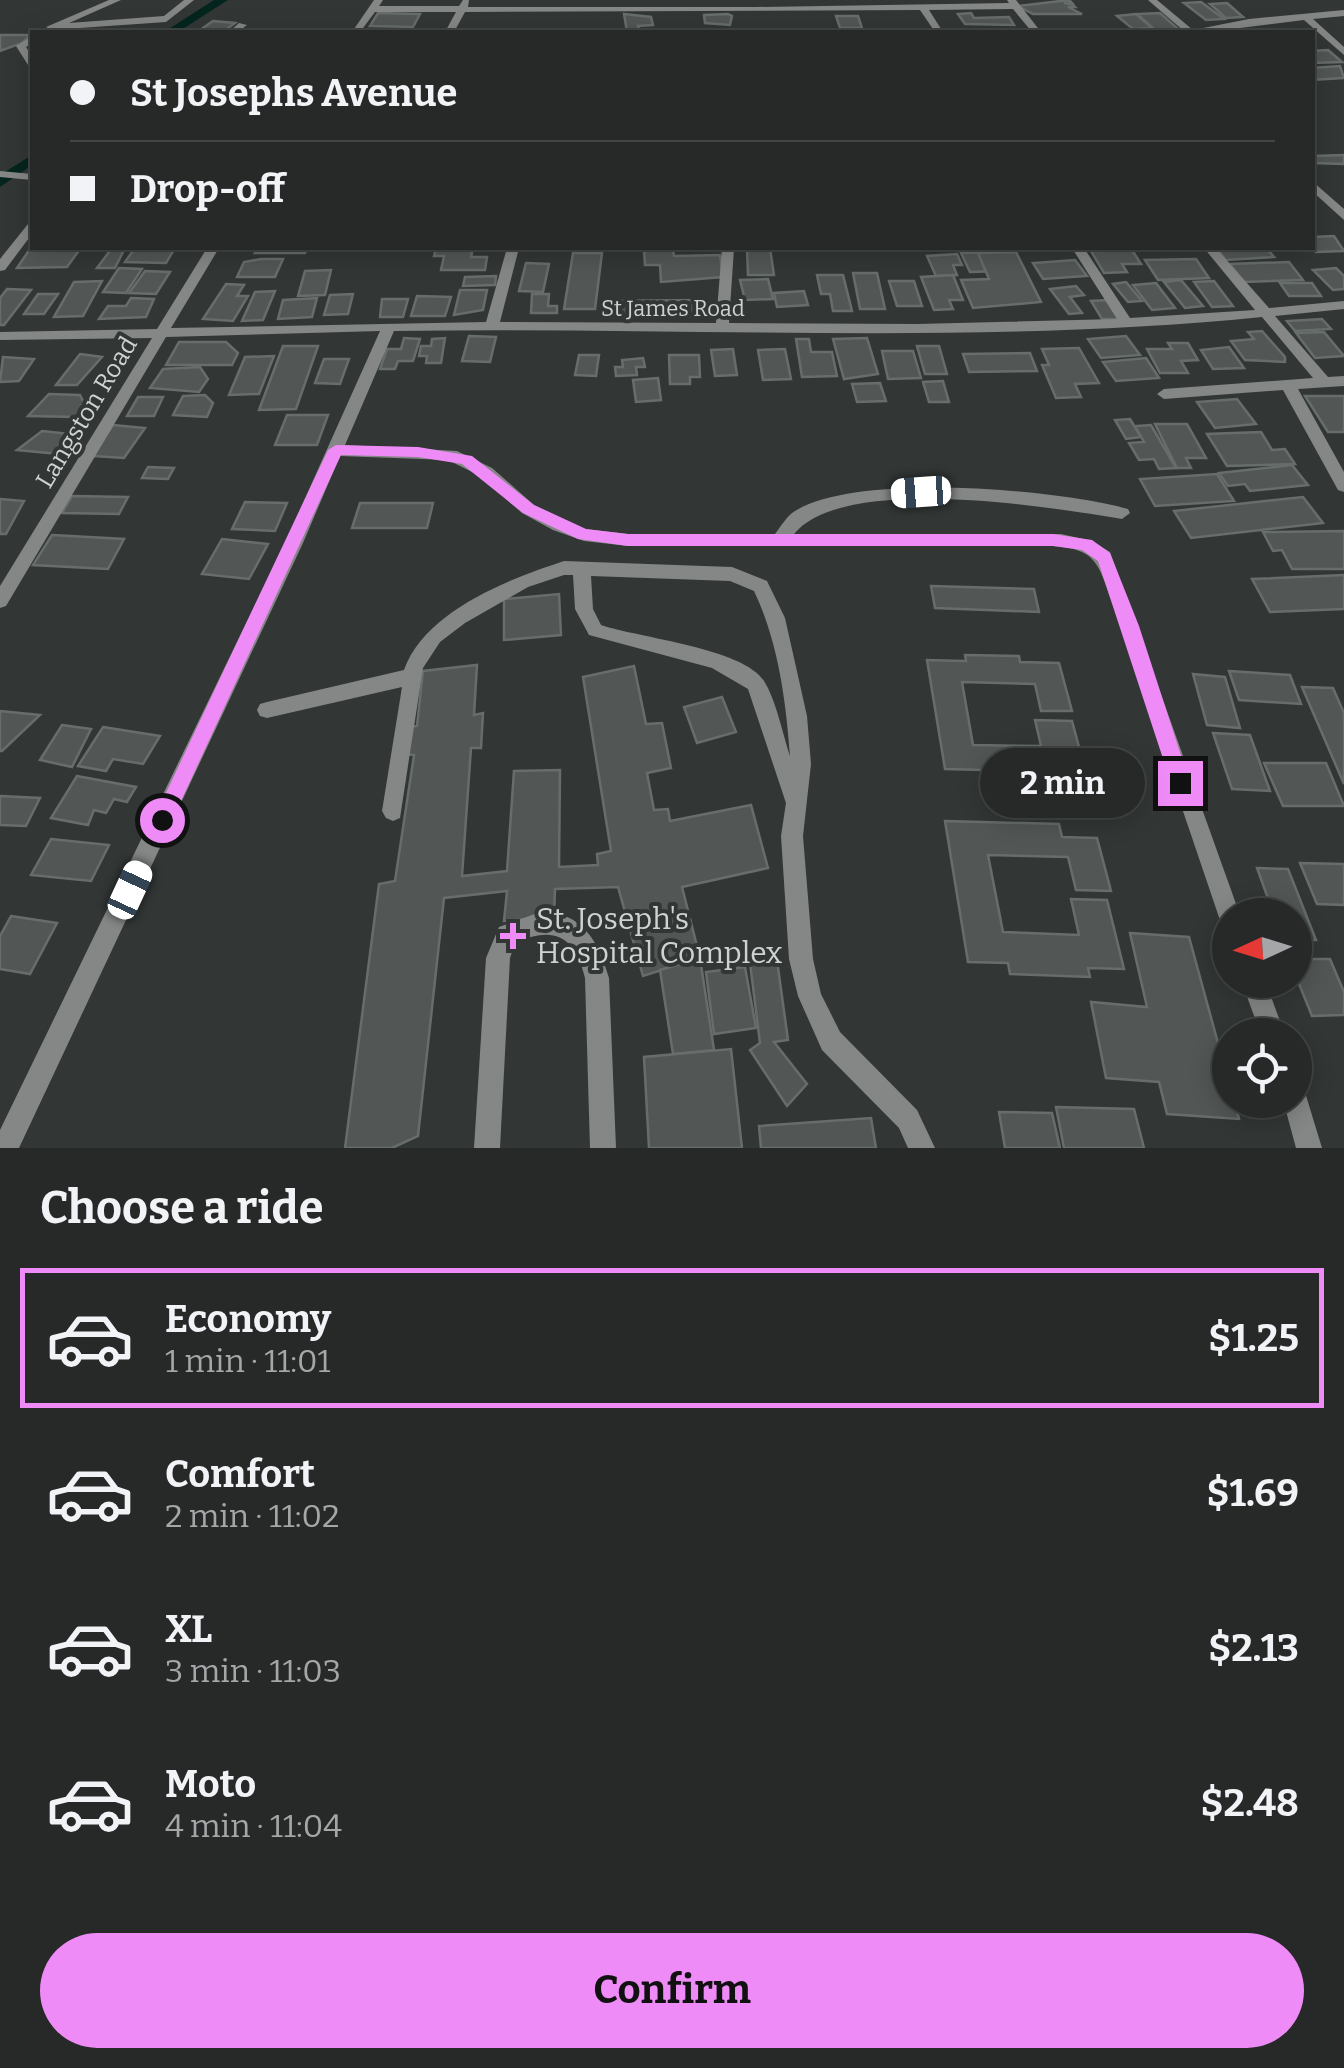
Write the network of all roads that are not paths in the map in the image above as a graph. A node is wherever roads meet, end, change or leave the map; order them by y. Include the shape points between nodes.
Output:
1 (117, 0) edge
2 (190, 0) edge
3 (1152, 0) edge
4 (1325, 0) edge
5 (1014, 3) edge
6 (376, 5) edge
7 (464, 5) edge
8 (914, 5) edge
9 (1344, 13) edge
10 (1305, 16) junction
11 (46, 30) edge
12 (357, 30) edge
13 (451, 30) edge
14 (937, 30) edge
15 (1034, 30) edge
16 (1190, 30) edge
17 (1204, 30) edge
18 (30, 39) edge
19 (1344, 52) edge
20 (30, 60) edge
21 (0, 174) edge
22 (30, 177) edge
23 (1315, 187) edge
24 (1344, 216) edge
25 (30, 230) edge
26 (212, 250) edge
27 (512, 250) edge
28 (728, 250) edge
29 (1079, 250) edge
30 (1212, 250) edge
31 (0, 267) edge
32 (1344, 305) edge
33 (1266, 314) junction
34 (1128, 324) junction
35 (492, 326) junction
36 (388, 328) junction
37 (722, 329) junction
38 (163, 335) junction
39 (0, 336) edge
40 (1344, 380) edge
41 (1324, 382) junction
42 (1290, 387) junction
43 (1164, 394) dead end
44 (336, 450) junction
45 (1344, 486) edge
46 (1122, 514) dead end
47 (780, 540) junction
48 (582, 568) junction
49 (0, 600) edge
50 (413, 676) junction
51 (267, 710) dead end
52 (796, 803) junction
53 (393, 811) dead end
54 (1223, 898) edge
55 (1301, 1118) edge
56 (5, 1148) edge
57 (487, 1148) edge
58 (603, 1148) edge
59 (922, 1148) edge
60 (1309, 1148) edge

1 - 11 street
2 - 11 street via 166,19
3 - 16 street
4 - 9 street
5 - 8 street
5 - 15 street
6 - 7 street
6 - 12 street
7 - 8 street
7 - 13 street
8 - 14 street
9 - 10 street
10 - 17 street
10 - 19 street
18 - 20 street via 21,46
21 - 22 street
23 - 24 street
25 - 31 street
26 - 38 street, Langston Road
27 - 35 street
28 - 37 street
29 - 34 street
30 - 33 street
32 - 33 street, St James Road
33 - 34 street, St James Road
33 - 41 street
34 - 37 street, St James Road
35 - 36 street, St James Road
35 - 37 street, St James Road
36 - 38 street, St James Road
36 - 44 street
38 - 39 street, St James Road
38 - 49 street, Langston Road
40 - 41 street
41 - 42 street
42 - 43 street
42 - 45 street
44 - 47 street via 466,460 528,509 584,534
44 - 56 street
46 - 47 street via 1041,499 890,494 796,516
47 - 54 street via 1070,540 1104,557
48 - 50 street via 544,572 459,618 420,652
48 - 52 street via 584,611 595,630 703,654 756,684
48 - 52 street via 732,574 761,586 776,618 798,716
50 - 51 street
50 - 53 street
52 - 59 street via 792,836 810,996 830,1041 908,1119
55 - 60 street
57 - 58 street via 498,958 507,935 548,924 565,924 592,951

